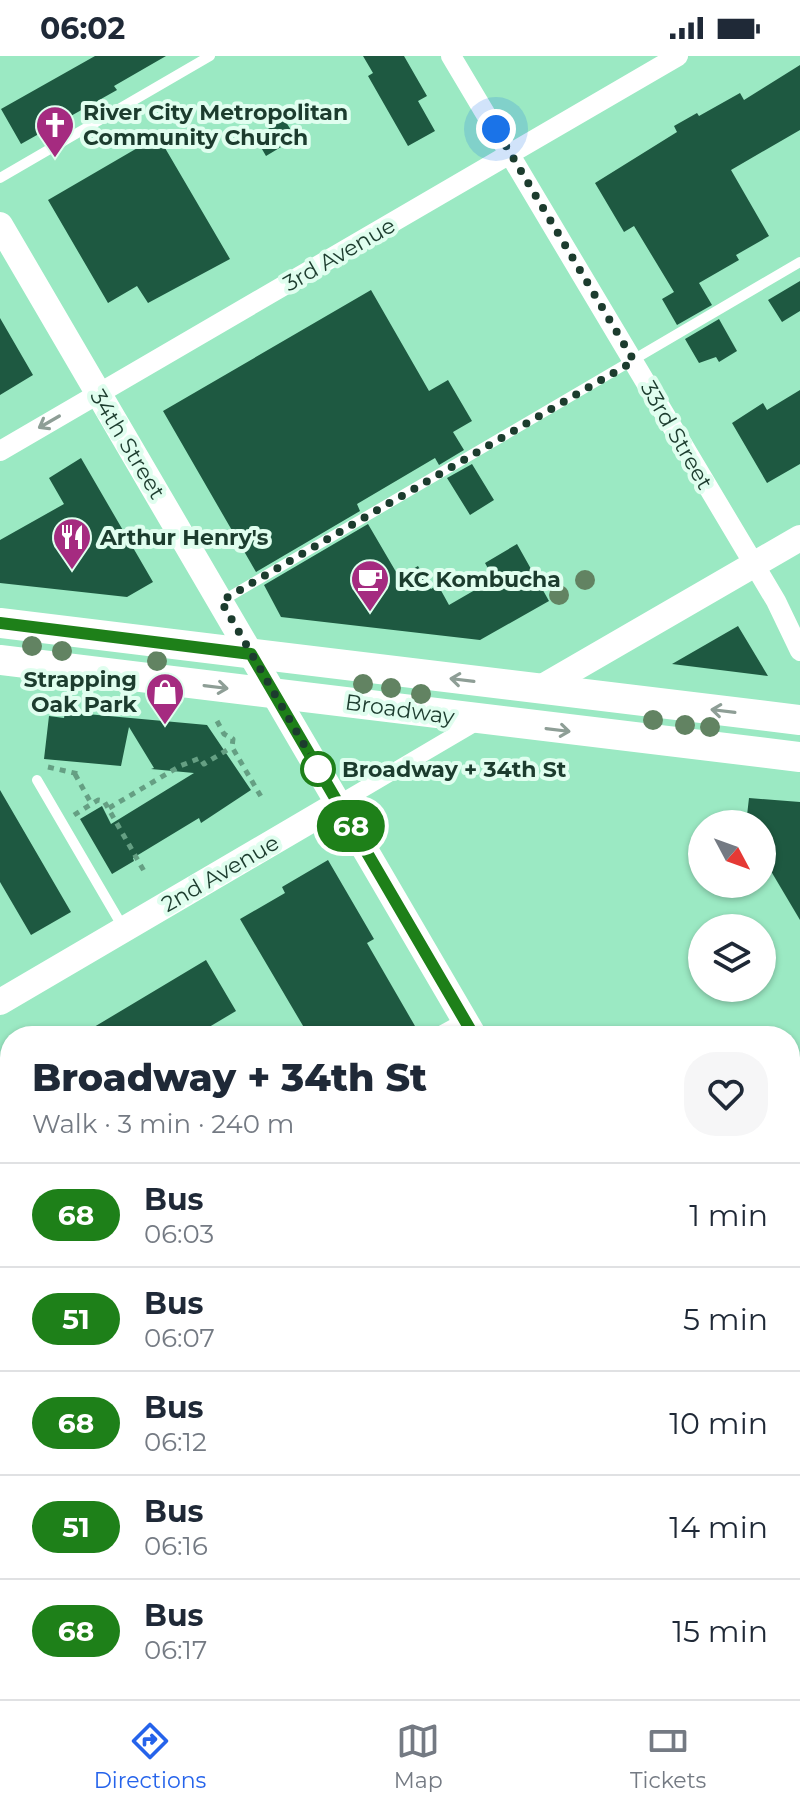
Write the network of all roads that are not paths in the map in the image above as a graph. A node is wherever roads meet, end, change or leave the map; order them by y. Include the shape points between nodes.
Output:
1 (210, 56) edge
2 (451, 56) edge
3 (678, 56) edge
4 (511, 154) junction
5 (0, 178) edge
6 (0, 225) edge
7 (800, 262) edge
8 (634, 361) junction
9 (98, 394) junction
10 (0, 451) edge
11 (800, 538) edge
12 (753, 565) junction
13 (221, 601) junction
14 (0, 623) edge
15 (800, 651) edge
16 (251, 654) junction
17 (0, 660) edge
18 (539, 689) junction
19 (275, 693) junction
20 (800, 720) edge
21 (481, 721) junction
22 (800, 757) edge
23 (37, 780) dead end
24 (338, 804) junction
25 (124, 929) junction
26 (0, 1002) edge
27 (468, 1026) edge

1 - 5 lane
2 - 4 street, 33rd Street
3 - 4 street, 3rd Avenue
4 - 8 street, 33rd Street
4 - 9 street, 3rd Avenue
6 - 9 street, 34th Street
7 - 8 lane
8 - 12 street, 33rd Street
8 - 13 lane
9 -> 10 street, 3rd Avenue
9 - 13 street, 34th Street
11 - 12 street
12 - 15 street, 33rd Street
12 - 18 street
13 - 16 street, 34th Street
14 - 16 main road, Broadway
18 -> 16 main road, Broadway
16 - 19 street, 34th Street
17 -> 19 main road, Broadway
20 -> 18 main road, Broadway
19 - 21 main road, Broadway
19 - 24 street, 34th Street
21 -> 22 main road, Broadway
21 - 24 street, 2nd Avenue
23 - 25 lane
24 - 25 street, 2nd Avenue
24 - 27 street, 34th Street
25 - 26 street, 2nd Avenue

